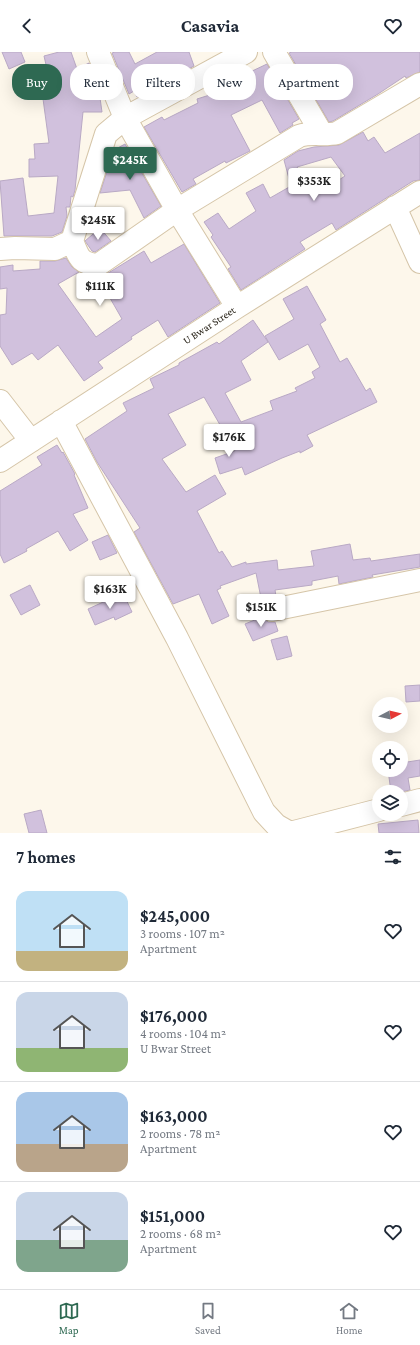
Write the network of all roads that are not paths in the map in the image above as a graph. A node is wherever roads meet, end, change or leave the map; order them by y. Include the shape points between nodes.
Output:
1 (98, 52) edge
2 (246, 52) edge
3 (274, 52) edge
4 (420, 84) edge
5 (125, 118) junction
6 (322, 134) junction
7 (420, 192) edge
8 (395, 208) junction
9 (177, 210) junction
10 (72, 241) junction
11 (0, 249) edge
12 (420, 262) edge
13 (237, 307) junction
14 (0, 401) edge
15 (61, 421) junction
16 (31, 441) junction
17 (0, 461) edge
18 (420, 580) edge
19 (272, 610) dead end
20 (420, 800) edge
21 (408, 803) edge
22 (372, 812) edge

1 - 5 street
2 - 5 street
3 - 6 street
4 - 6 street via 337,133
5 - 9 street
5 - 10 street via 106,134
6 - 9 street via 299,136
7 - 8 street, U Bwar Street
8 - 12 street
8 - 13 street, U Bwar Street
9 - 10 street via 98,265 80,260
9 - 13 street
10 - 11 street via 55,249
13 - 15 street, U Bwar Street
14 - 16 street
15 - 16 street, U Bwar Street
15 - 22 street via 177,638 264,812 276,825 290,833
16 - 17 street, U Bwar Street
18 - 19 street
20 - 21 street

